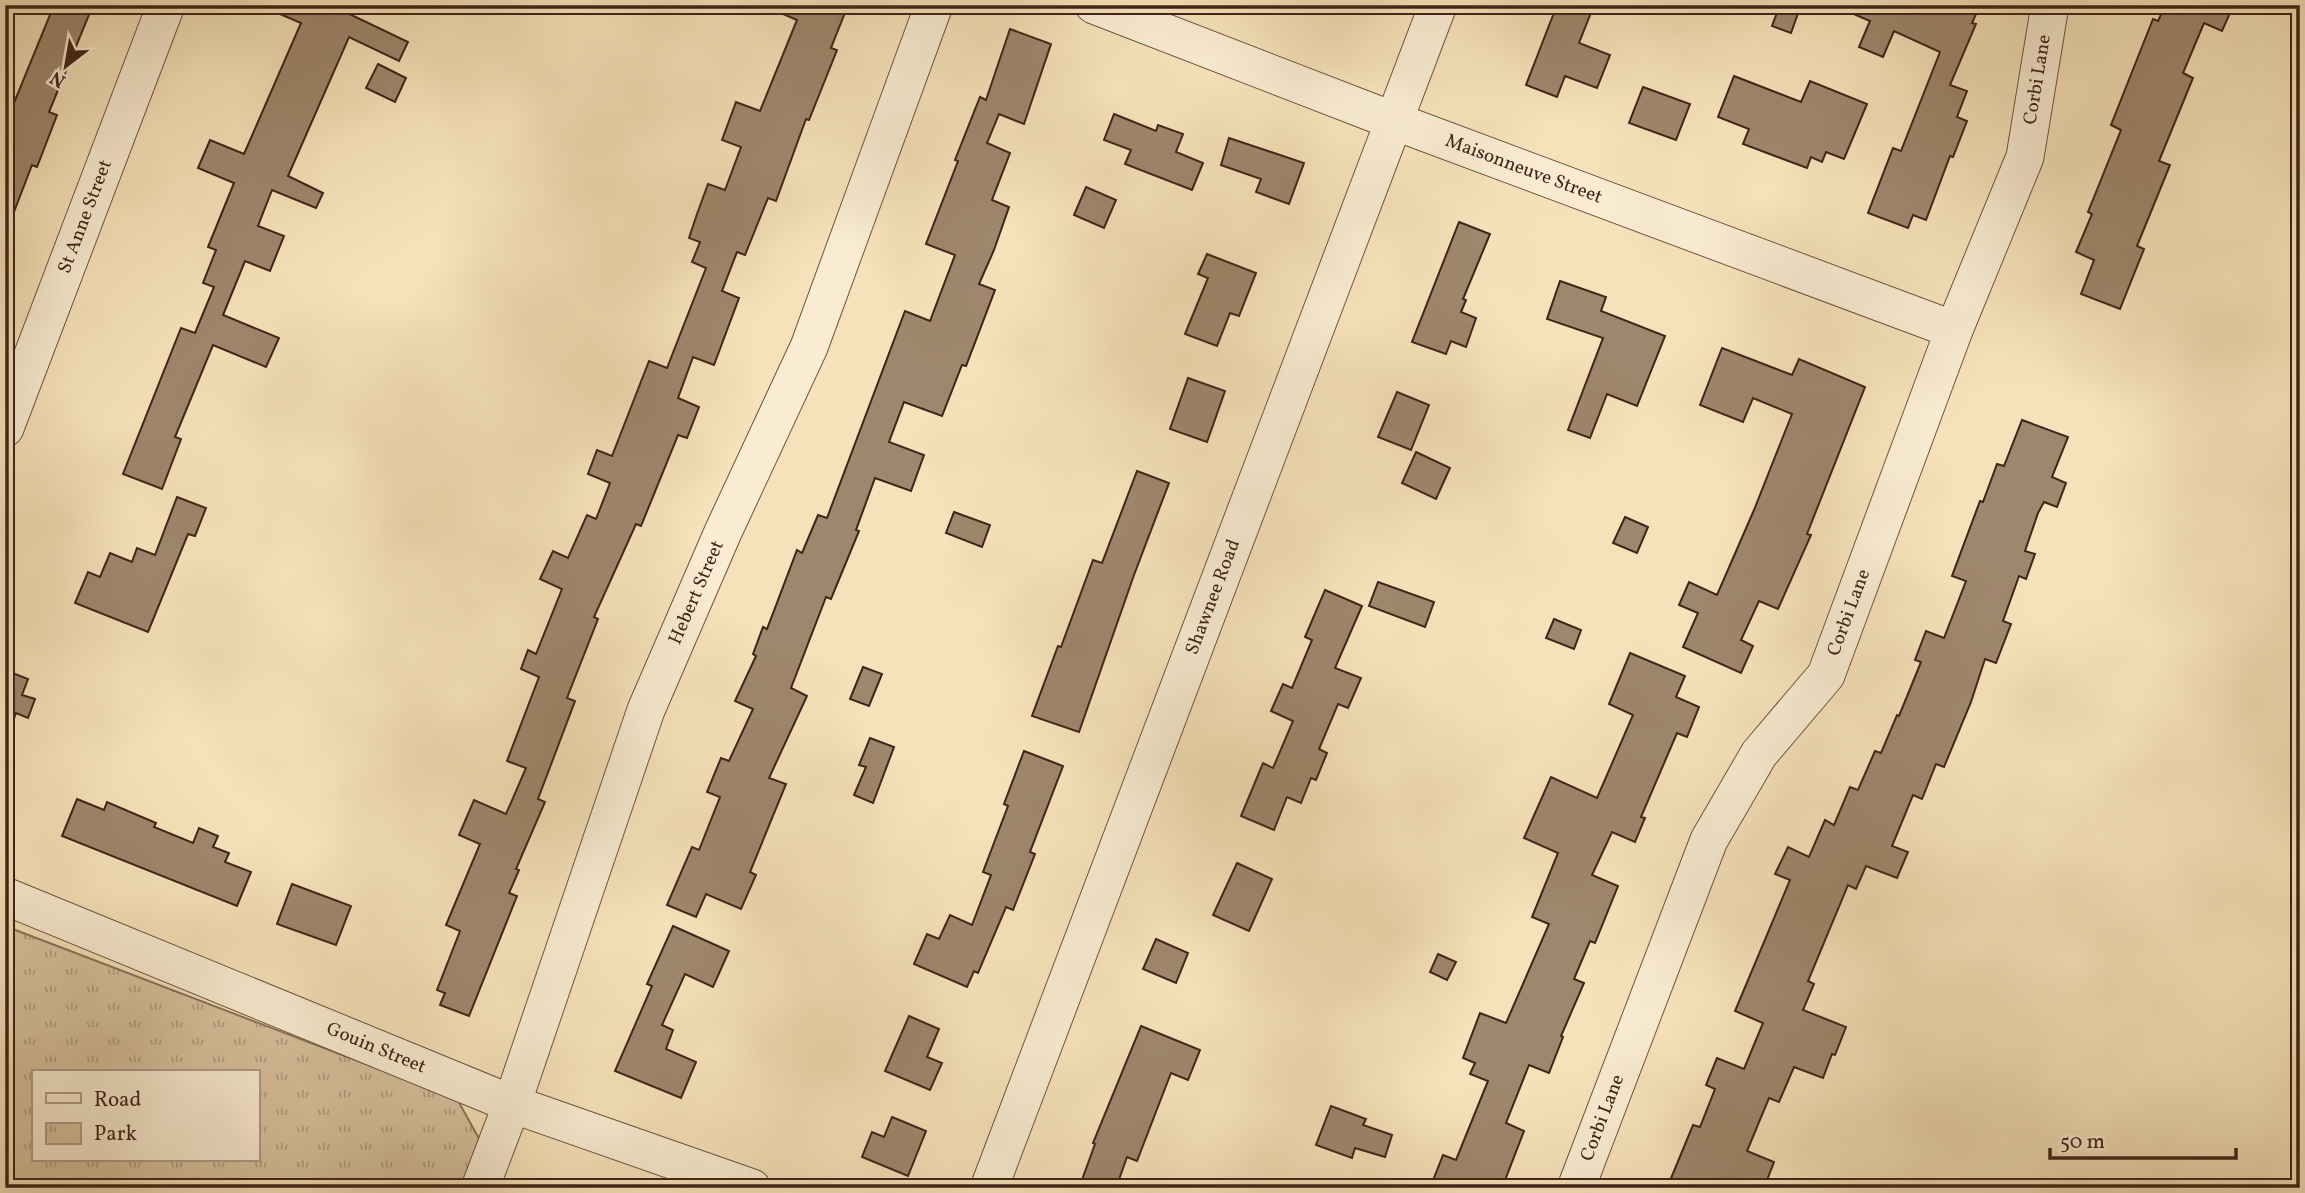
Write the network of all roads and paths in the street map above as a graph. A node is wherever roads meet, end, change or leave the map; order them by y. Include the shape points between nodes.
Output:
1 (166, 5) edge
2 (934, 5) edge
3 (1094, 5) edge
4 (1438, 5) edge
5 (2050, 5) edge
6 (1394, 121) junction
7 (1954, 330) junction
8 (5, 428) edge
9 (5, 896) edge
10 (512, 1104) junction
11 (480, 1188) edge
12 (752, 1188) edge
13 (989, 1188) edge
14 (1576, 1188) edge

1 - 8 street, St Anne Street
2 - 10 street, Hebert Street via 809,347 646,710
3 - 6 street, Maisonneuve Street
4 - 6 street, Shawnee Road
5 - 7 street, Corbi Lane via 2025,156
6 - 7 street, Maisonneuve Street
6 - 13 street, Shawnee Road
7 - 14 street, Corbi Lane via 1826,675 1759,754 1709,840
9 - 10 street, Gouin Street
10 - 11 street, Hebert Street
10 - 12 street, Gouin Street

